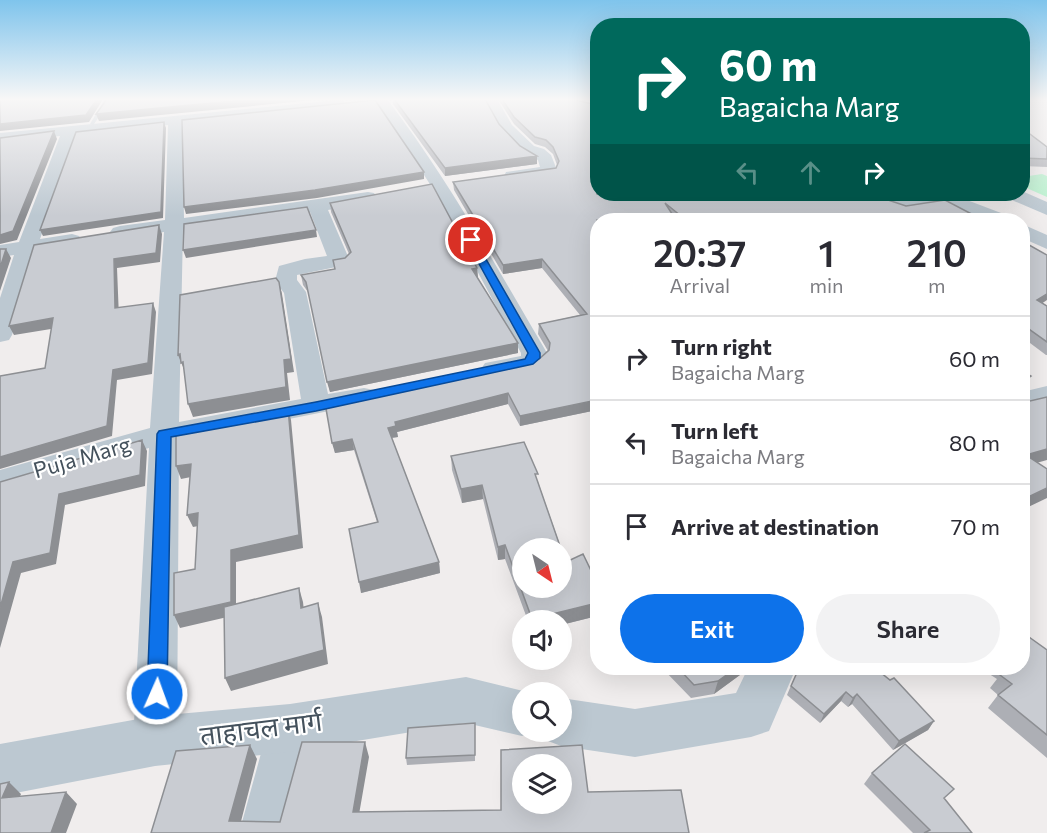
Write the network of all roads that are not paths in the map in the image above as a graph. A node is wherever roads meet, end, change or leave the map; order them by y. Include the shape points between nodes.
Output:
1 (67, 138) edge
2 (175, 138) edge
3 (410, 138) edge
4 (517, 138) edge
5 (497, 178) edge
6 (383, 194) edge
7 (890, 201) edge
8 (931, 201) edge
9 (956, 201) edge
10 (1029, 201) edge
11 (317, 206) junction
12 (1047, 209) edge
13 (985, 213) edge
14 (174, 224) junction
15 (1030, 234) edge
16 (1047, 243) edge
17 (27, 247) junction
18 (0, 251) edge
19 (0, 335) edge
20 (473, 374) edge
21 (383, 392) edge
22 (1047, 396) edge
23 (1030, 400) edge
24 (316, 406) junction
25 (164, 434) junction
26 (0, 481) edge
27 (769, 675) edge
28 (512, 711) edge
29 (572, 724) edge
30 (290, 728) junction
31 (155, 741) junction
32 (0, 770) edge
33 (263, 833) edge

1 - 17 street
2 - 14 street
3 - 20 street via 534,353 529,362
4 - 5 street via 544,158 549,170
6 - 11 street
7 - 8 street via 912,206
9 - 13 street
10 - 12 street
11 - 14 street
11 - 24 street via 339,261 287,271 286,281 295,292
14 - 17 street
14 - 25 street
15 - 16 street
17 - 18 street
17 - 19 street
21 - 24 street, Puja Marg
22 - 23 street
24 - 25 street, Puja Marg
25 - 26 street, Puja Marg
25 - 31 street
27 - 29 street via 750,714 635,733
28 - 30 street, ताहाचल मार्ग via 466,700
30 - 31 street, ताहाचल मार्ग
30 - 33 street
31 - 32 street, ताहाचल मार्ग

